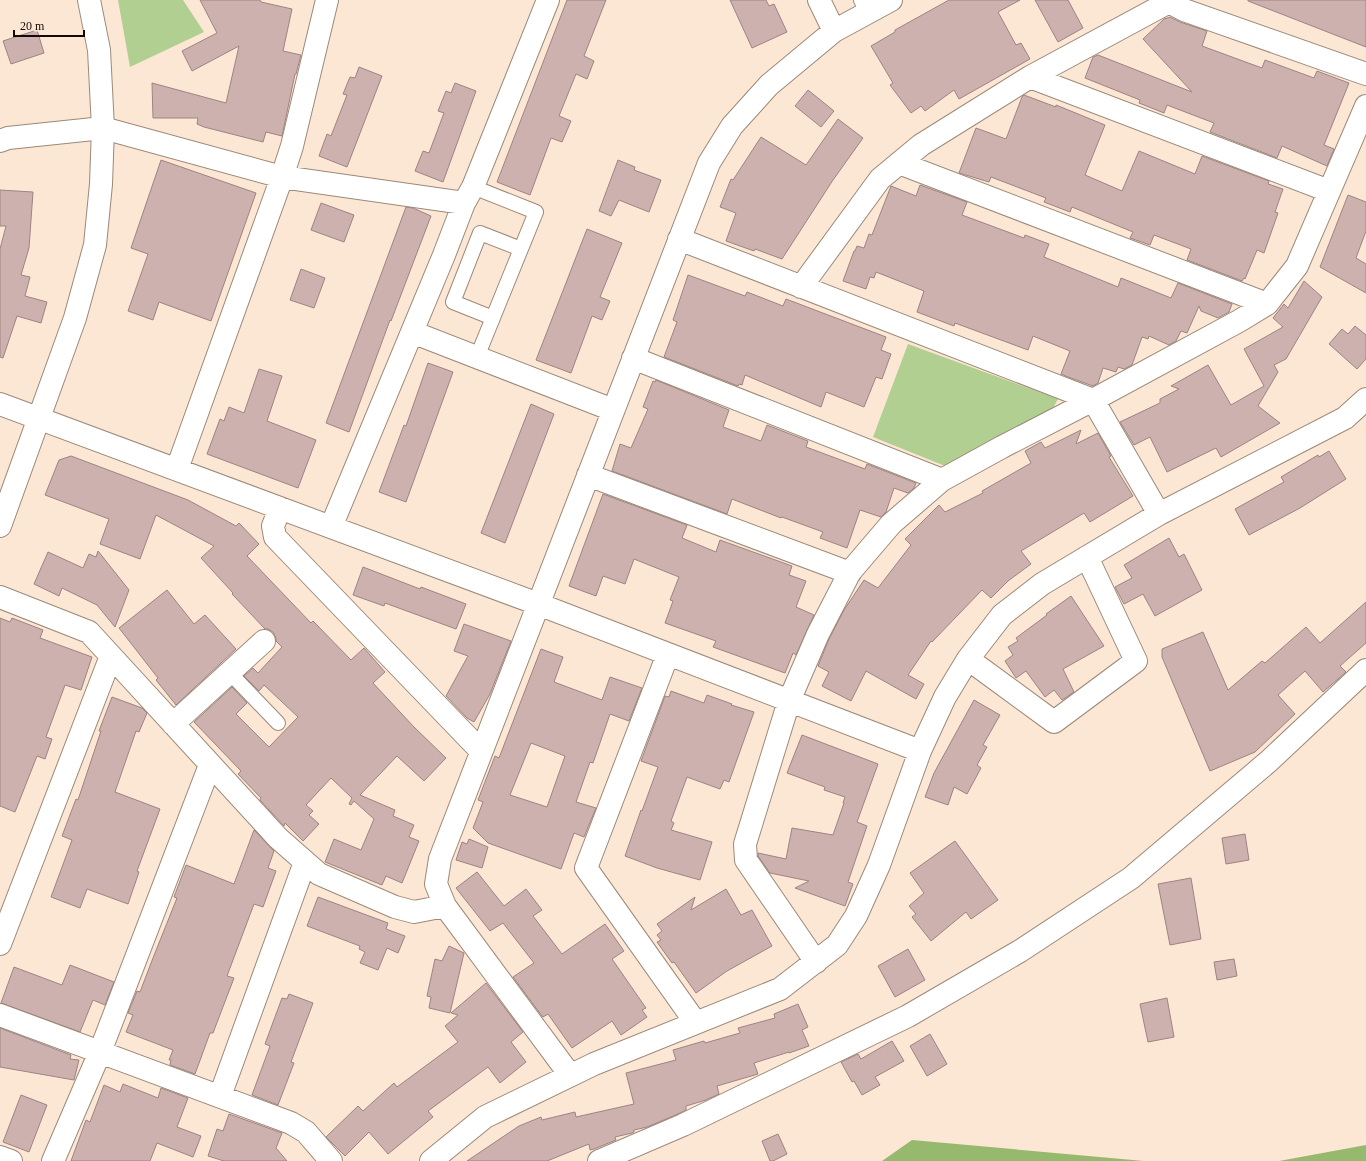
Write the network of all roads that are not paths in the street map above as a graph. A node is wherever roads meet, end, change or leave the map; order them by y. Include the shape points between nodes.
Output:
1 (89, 0) edge
2 (327, 0) edge
3 (548, 0) edge
4 (819, 0) edge
5 (891, 0) edge
6 (1168, 1) edge
7 (864, 7) edge
8 (834, 31) junction
9 (1366, 74) edge
10 (1030, 77) junction
11 (1366, 106) edge
12 (103, 128) junction
13 (0, 141) edge
14 (900, 163) junction
15 (282, 177) junction
16 (1329, 191) junction
17 (469, 195) junction
18 (679, 239) junction
19 (521, 249) junction
20 (444, 255) junction
21 (468, 264) junction
22 (801, 287) junction
23 (1267, 304) junction
24 (493, 318) junction
25 (412, 332) junction
26 (477, 357) junction
27 (633, 358) junction
28 (1366, 399) edge
29 (1093, 400) junction
30 (0, 404) edge
31 (613, 410) junction
32 (38, 419) junction
33 (177, 470) junction
34 (588, 475) junction
35 (942, 480) junction
36 (280, 508) junction
37 (1159, 514) junction
38 (0, 526) edge
39 (331, 527) junction
40 (1087, 557) junction
41 (850, 573) junction
42 (0, 597) edge
43 (538, 604) junction
44 (264, 641) dead end
45 (668, 654) junction
46 (110, 656) junction
47 (968, 660) junction
48 (1366, 670) edge
49 (229, 672) junction
50 (789, 701) junction
51 (278, 723) dead end
52 (173, 724) junction
53 (481, 751) junction
54 (920, 751) junction
55 (210, 765) junction
56 (305, 862) junction
57 (445, 906) junction
58 (0, 944) edge
59 (816, 962) junction
60 (0, 1015) edge
61 (696, 1023) junction
62 (100, 1052) junction
63 (570, 1075) junction
64 (220, 1096) junction
65 (0, 1157) edge
66 (11, 1161) edge
67 (54, 1161) edge
68 (330, 1161) edge
69 (431, 1161) edge
70 (599, 1161) edge

1 - 12 street via 99,50
2 - 15 street via 292,146
3 - 17 street
4 - 8 street
5 - 7 street
6 - 9 street via 1184,10
6 - 10 street
7 - 8 street
8 - 18 street via 769,85 732,126 709,162
10 - 14 street via 921,145
10 - 16 street
11 - 16 street
12 - 13 street
12 - 15 street
12 - 32 street via 95,245 75,318
14 - 22 street via 880,179
14 - 23 street
15 - 17 street
15 - 33 street
16 - 23 street via 1297,266
17 - 19 lane via 536,212
17 - 20 street
18 - 22 street
18 - 27 street
19 - 21 lane via 480,233
19 - 24 lane
20 - 21 lane
20 - 25 street
21 - 24 lane via 453,302
22 - 29 street
23 - 29 street
24 - 26 lane
25 - 26 street
25 - 39 street
26 - 31 street
27 - 31 street
27 - 35 street
28 - 37 street via 1345,418
29 - 35 street
29 - 37 street
30 - 32 street
31 - 34 street
32 - 33 street
32 - 38 street
33 - 36 street
34 - 41 street
34 - 43 street
35 - 41 street via 891,524
36 - 39 street
36 - 53 street via 274,526 274,537
37 - 40 street
39 - 43 street
40 - 47 street via 1042,584 1002,615
40 - 47 street via 1136,661 1054,722
41 - 50 street via 818,634
42 - 46 street via 89,632
43 - 45 street
43 - 53 street
44 - 49 street
45 - 50 street
45 - 61 street via 586,868
46 - 52 street
46 - 58 street
47 - 54 street via 946,697
48 - 70 street via 1269,761 1130,878 1020,951 901,1019 683,1126
49 - 51 lane
49 - 52 street
50 - 54 street
50 - 59 street via 745,844 746,860
52 - 55 street
53 - 57 street via 440,859 436,884
54 - 59 street via 879,865 856,916 837,945
55 - 56 street via 278,838
55 - 62 street
56 - 57 street via 319,874 395,907 414,912
56 - 64 street
57 - 63 street
59 - 61 street via 780,989
60 - 62 street
61 - 63 street
62 - 64 street
62 - 67 street
63 - 69 street via 485,1117
64 - 68 street via 291,1123 306,1132
65 - 66 street

